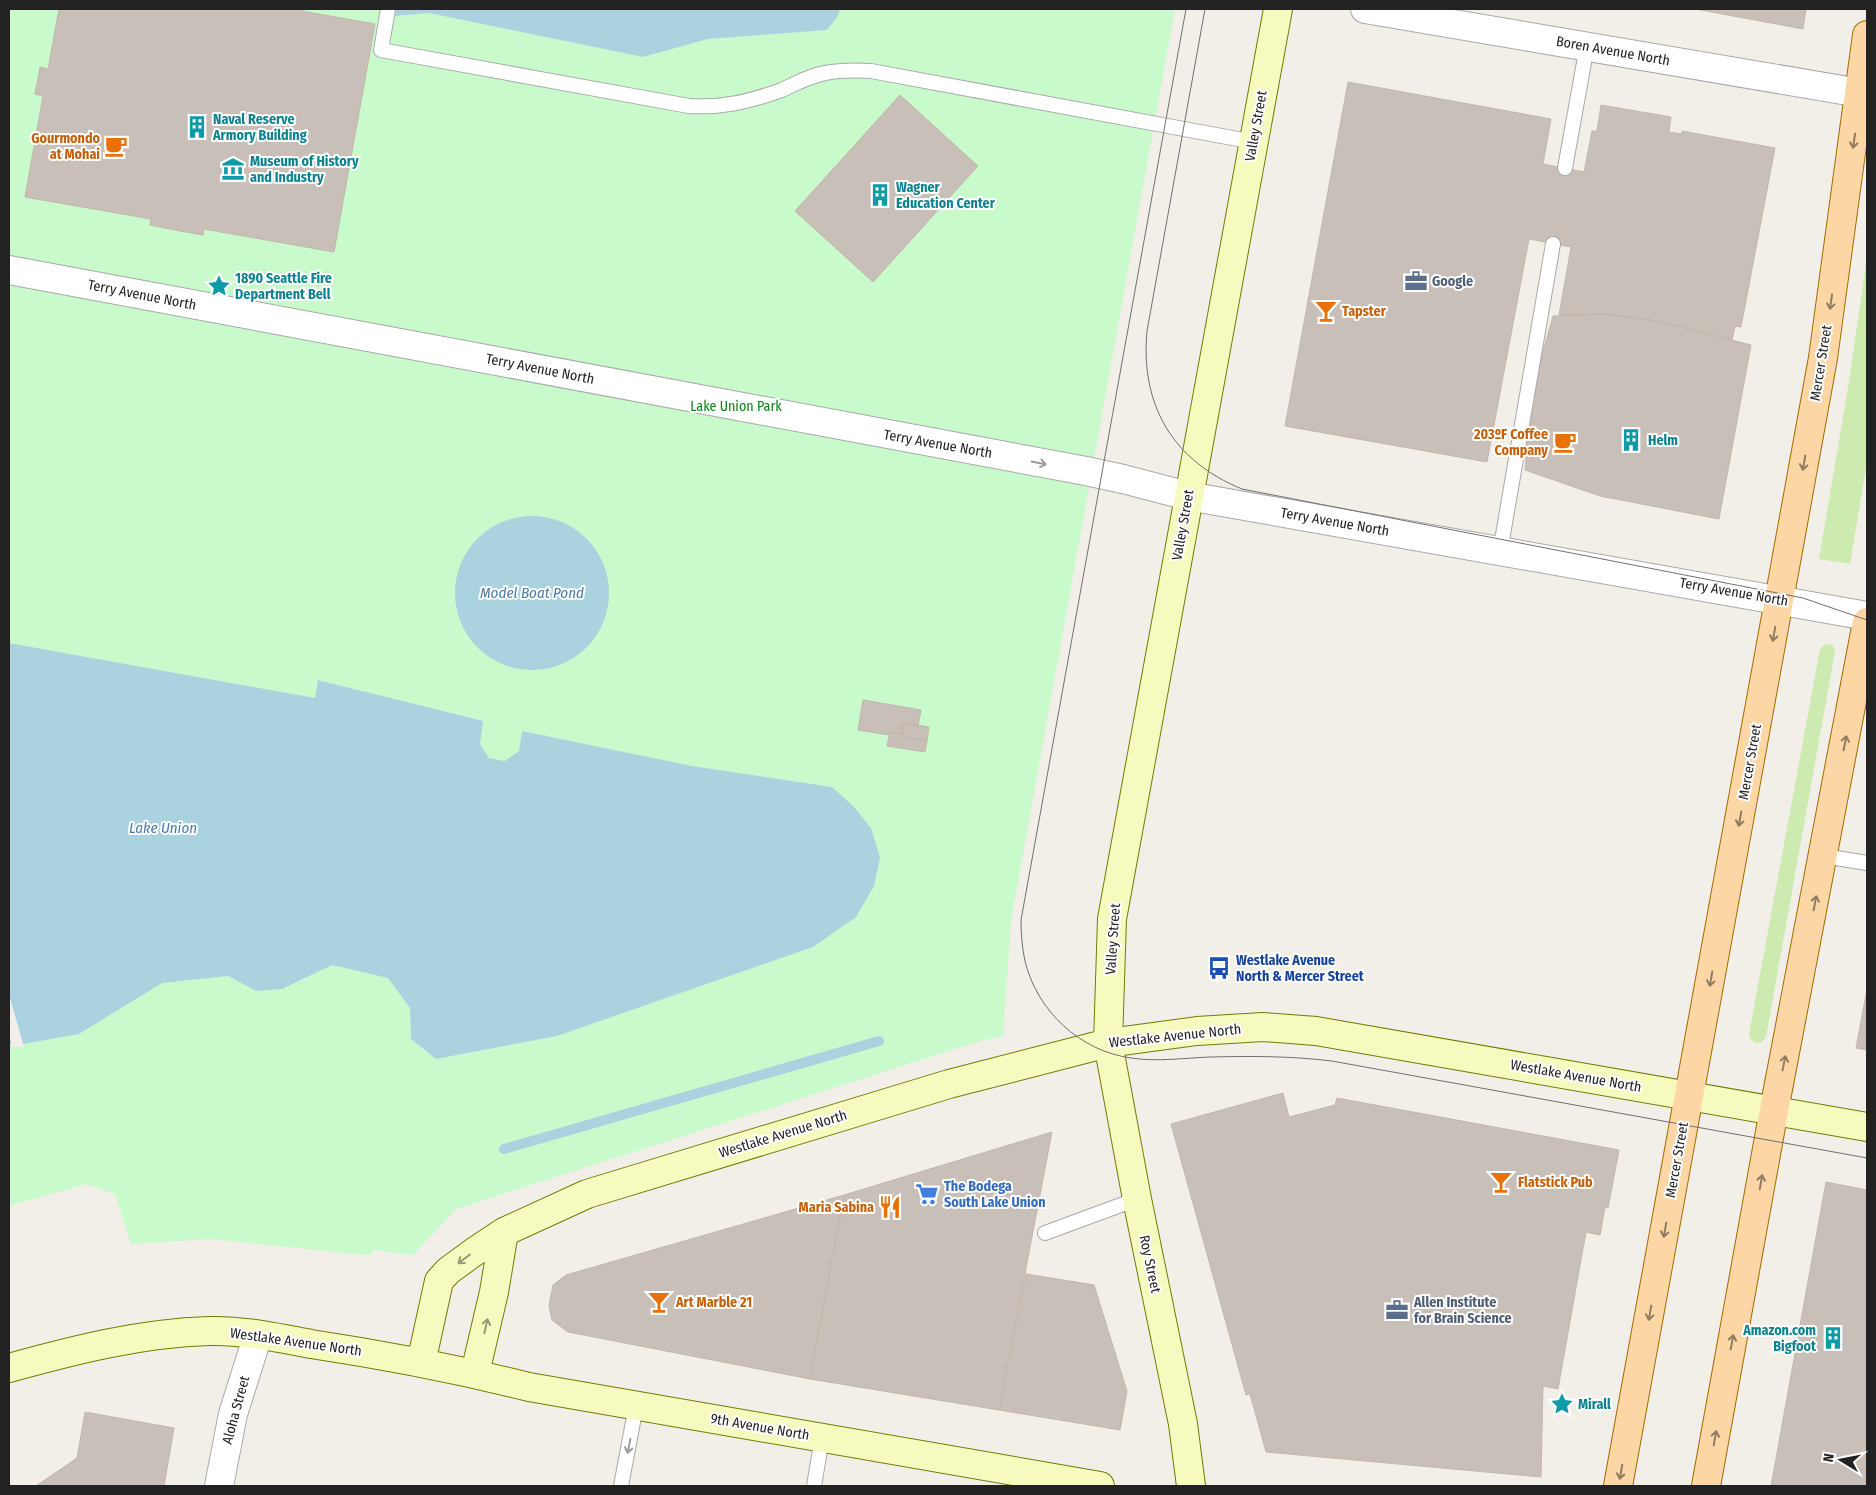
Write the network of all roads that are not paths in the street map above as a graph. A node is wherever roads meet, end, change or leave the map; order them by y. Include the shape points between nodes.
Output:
1 (388, 9) edge
2 (1278, 9) edge
3 (1365, 9) edge
4 (1867, 35) edge
5 (1587, 46) junction
6 (1860, 93) junction
7 (1254, 142) junction
8 (1566, 168) dead end
9 (1553, 244) dead end
10 (9, 270) edge
11 (1188, 496) junction
12 (1500, 552) junction
13 (1780, 599) junction
14 (1867, 616) edge
15 (1867, 622) edge
16 (1824, 856) junction
17 (1867, 863) edge
18 (1108, 1043) junction
19 (1689, 1096) junction
20 (1774, 1110) junction
21 (1867, 1127) edge
22 (1137, 1199) junction
23 (504, 1232) junction
24 (1045, 1233) dead end
25 (258, 1335) junction
26 (421, 1362) junction
27 (9, 1368) edge
28 (475, 1373) junction
29 (636, 1406) junction
30 (822, 1438) junction
31 (219, 1486) edge
32 (621, 1486) edge
33 (814, 1486) edge
34 (1100, 1486) edge
35 (1191, 1486) edge
36 (1618, 1486) edge
37 (1706, 1486) edge

1 - 7 lane via 381,50 689,106 724,107 824,73 871,71
2 - 7 main road, Valley Street
3 - 5 street, Boren Avenue North
4 - 6 main road, Mercer Street
5 - 6 street, Boren Avenue North
5 - 8 lane
6 -> 13 main road, Mercer Street via 1823,358
7 - 11 main road, Valley Street
9 - 12 lane
10 -> 11 street, Terry Avenue North via 1123,478
11 - 12 street, Terry Avenue North
11 - 18 main road, Valley Street via 1112,919
12 - 13 street, Terry Avenue North
13 - 14 street, Terry Avenue North
13 -> 19 main road, Mercer Street
16 -> 15 main road
16 - 17 lane
20 -> 16 main road
18 - 19 main road, Westlake Avenue North via 1196,1031 1263,1027 1316,1031
18 - 22 main road, Roy Street
18 - 23 main road, Westlake Avenue North via 949,1084 587,1194
19 - 20 main road, Westlake Avenue North
19 -> 36 main road, Mercer Street
20 - 21 main road, Westlake Avenue North
37 -> 20 main road
22 - 24 lane
22 - 35 main road, Roy Street via 1183,1424
23 -> 26 main road, Westlake Avenue North via 448,1271 439,1281
28 -> 23 main road
25 - 26 main road, Westlake Avenue North
25 - 27 main road, Westlake Avenue North via 210,1331 126,1340
25 - 31 street, Aloha Street via 233,1414
26 - 28 main road, 9th Avenue North
28 - 29 main road, 9th Avenue North via 530,1387
29 - 30 main road, 9th Avenue North
29 -> 32 lane
30 - 33 lane
30 - 34 main road, 9th Avenue North

